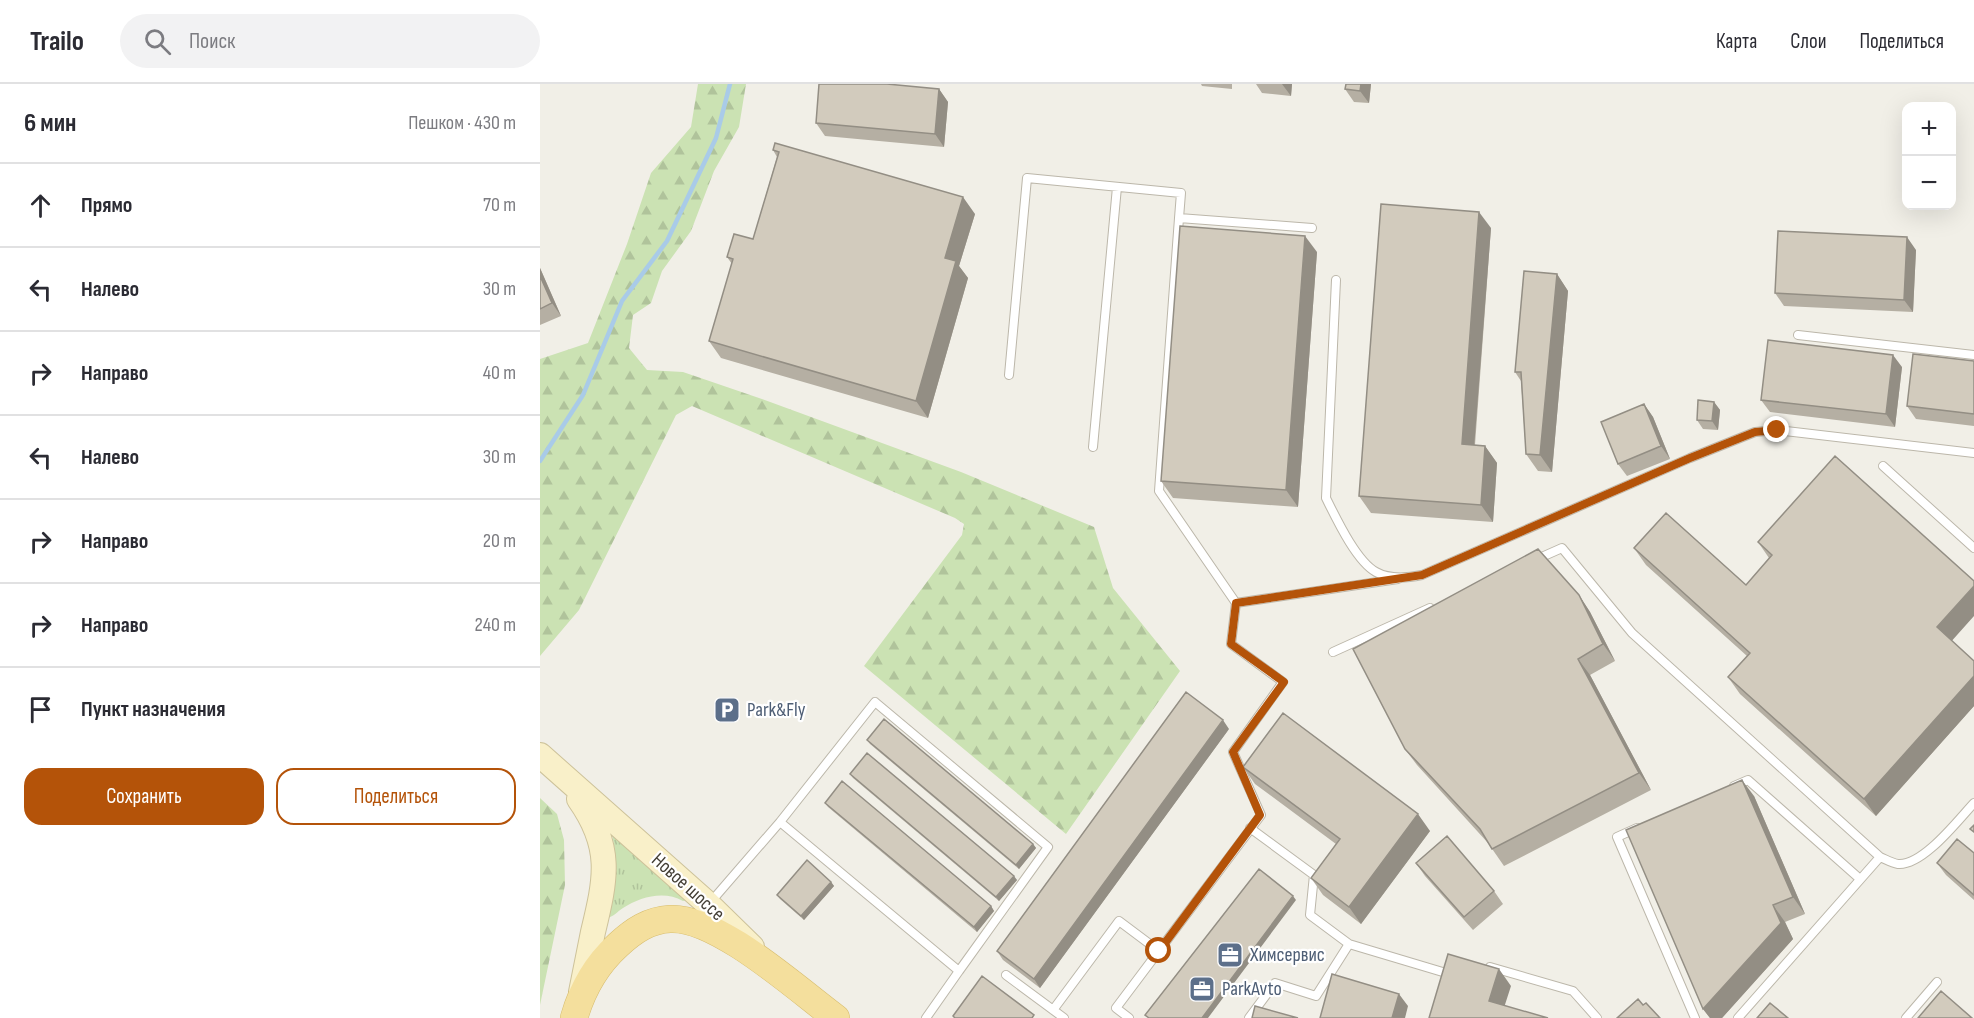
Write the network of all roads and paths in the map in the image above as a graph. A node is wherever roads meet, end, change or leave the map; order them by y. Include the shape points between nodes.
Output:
1 (1117, 187) junction
2 (1179, 218) junction
3 (1312, 228) dead end
4 (1336, 280) dead end
5 (1798, 335) dead end
6 (1974, 355) edge
7 (1009, 375) dead end
8 (1093, 447) dead end
9 (1974, 453) edge
10 (1883, 466) dead end
11 (1974, 548) edge
12 (1529, 562) edge
13 (1402, 578) junction
14 (1236, 603) junction
15 (1442, 603) edge
16 (1333, 652) dead end
17 (549, 763) edge
18 (1726, 790) edge
19 (1974, 803) edge
20 (780, 822) junction
21 (1650, 823) edge
22 (1251, 828) junction
23 (1880, 857) junction
24 (1860, 879) junction
25 (708, 904) junction
26 (1349, 945) junction
27 (1159, 951) junction
28 (1485, 965) edge
29 (773, 967) junction
30 (959, 971) junction
31 (1006, 975) dead end
32 (1937, 982) dead end
33 (1443, 984) edge
34 (1116, 1008) junction
35 (577, 1009) edge
36 (1053, 1010) junction
37 (836, 1018) edge
38 (926, 1018) edge
39 (1064, 1018) edge
40 (1112, 1018) edge
41 (1129, 1018) edge
42 (1249, 1018) edge
43 (1597, 1018) edge
44 (1695, 1018) edge
45 (1738, 1018) edge
46 (1906, 1018) edge

1 - 2 lane via 1181,193
1 - 7 lane via 1027,178
1 - 8 lane
2 - 3 lane
2 - 14 lane via 1159,491
4 - 13 lane via 1326,498 1366,564 1377,573
5 - 6 lane
9 - 13 lane via 1777,430 1755,432 1422,575
10 - 11 lane
12 - 23 lane via 1562,548 1632,633
13 - 14 lane
14 - 22 lane via 1231,644 1284,682 1233,752 1260,815
15 - 16 lane
17 - 25 main road, Новое шоссе
17 - 35 main road via 592,817 601,842 604,889
18 - 24 lane via 1748,780
19 - 23 lane via 1935,846 1913,860 1898,864
20 - 25 lane
20 - 30 lane
20 - 30 lane via 875,702 1048,847
21 - 44 lane via 1617,837
22 - 26 lane via 1314,876 1310,915
22 - 27 lane
23 - 24 lane
24 - 45 lane
25 - 29 main road, Новое шоссе
26 - 33 lane via 1448,969
26 - 42 lane via 1316,996 1275,983
27 - 34 lane
27 - 36 lane via 1119,921
28 - 43 lane via 1573,991
29 - 35 main road via 697,924 671,918 649,922 612,950 596,971
29 - 37 main road, Новое шоссе
30 - 38 lane
31 - 36 lane
32 - 46 lane
34 - 40 lane
34 - 41 lane
36 - 39 lane

